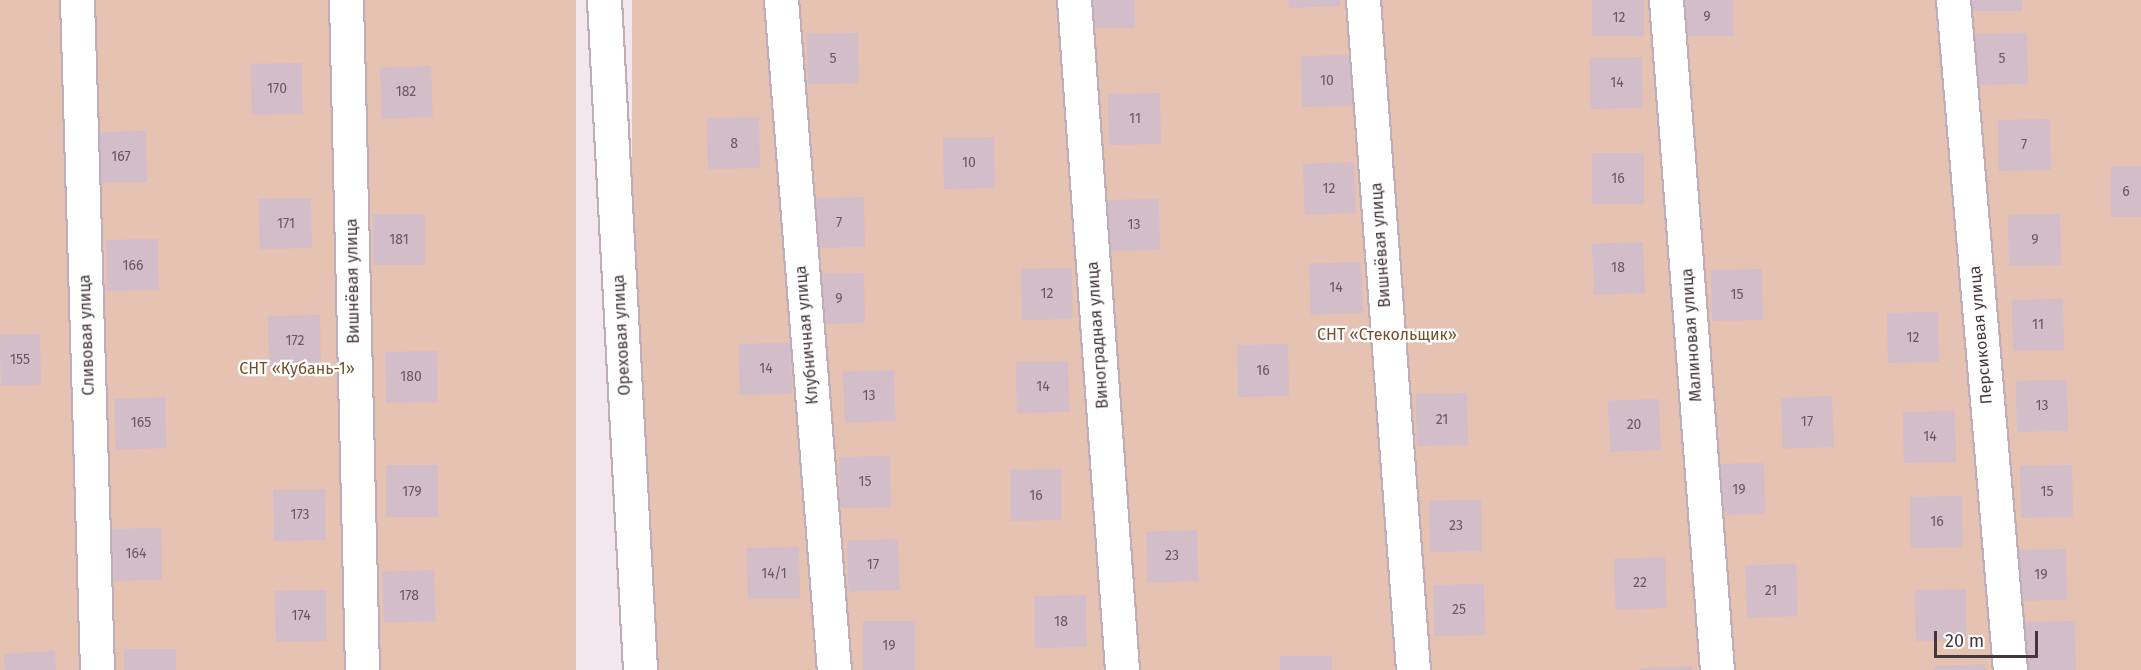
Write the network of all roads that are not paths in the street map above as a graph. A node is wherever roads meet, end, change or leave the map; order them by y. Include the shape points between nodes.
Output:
1 (77, 0) edge
2 (346, 0) edge
3 (604, 0) edge
4 (780, 0) edge
5 (1074, 0) edge
6 (1364, 0) edge
7 (1666, 0) edge
8 (1953, 0) edge
9 (97, 670) edge
10 (362, 670) edge
11 (640, 670) edge
12 (834, 670) edge
13 (1122, 670) edge
14 (1413, 670) edge
15 (1717, 670) edge
16 (2010, 670) edge

1 - 9 street, Сливовая улица
2 - 10 street, Вишнёвая улица
3 - 11 street, Ореховая улица
4 - 12 street, Клубничная улица
5 - 13 street, Виноградная улица
6 - 14 street, Вишнёвая улица
7 - 15 street, Малиновая улица
8 - 16 street, Персиковая улица

